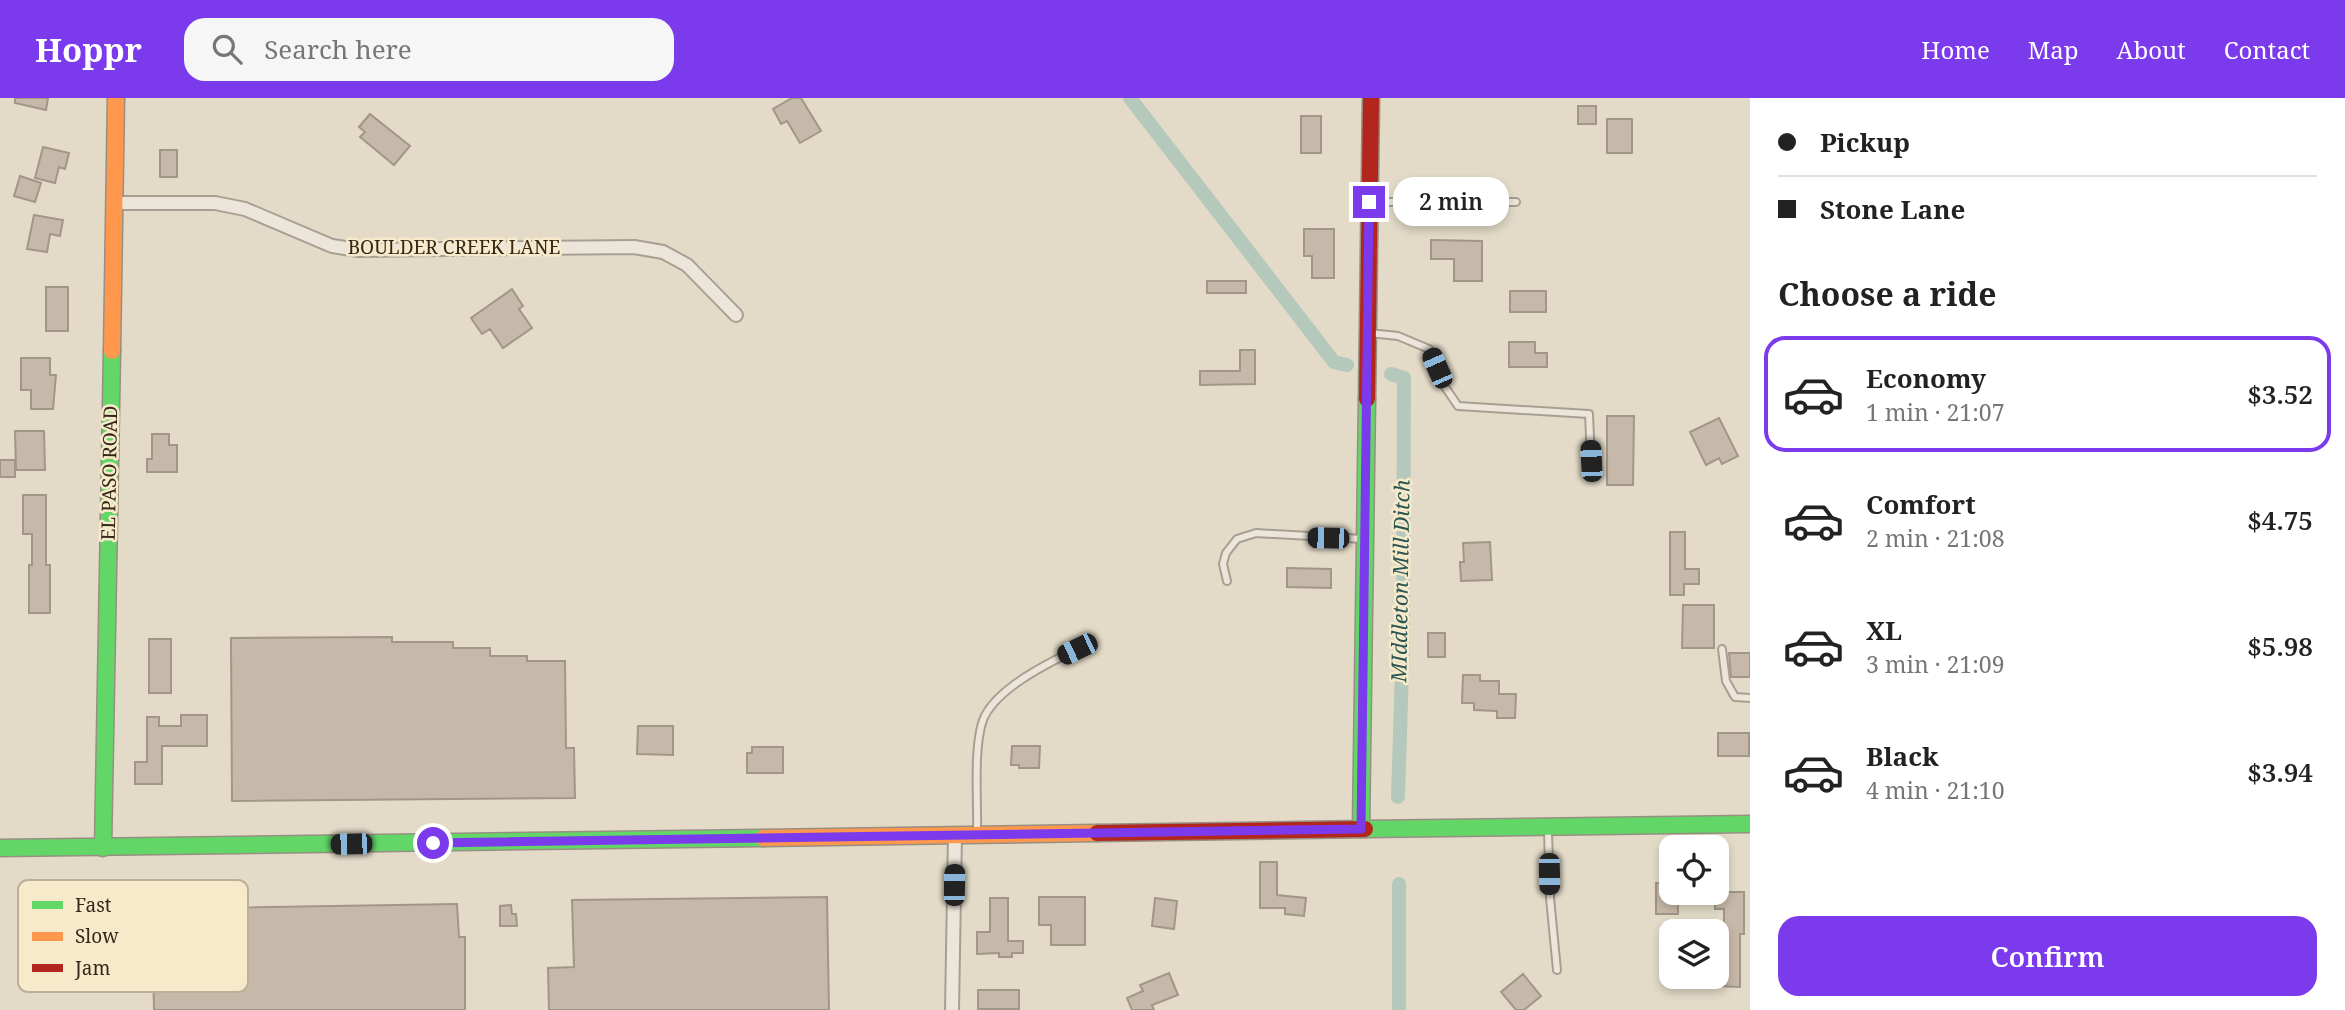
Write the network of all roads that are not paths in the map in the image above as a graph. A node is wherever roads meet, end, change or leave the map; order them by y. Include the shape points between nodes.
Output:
1 (116, 98) edge
2 (1371, 98) edge
3 (1369, 202) junction
4 (1516, 202) dead end
5 (114, 203) junction
6 (736, 315) dead end
7 (1367, 333) junction
8 (1591, 461) dead end
9 (1365, 539) junction
10 (1227, 581) dead end
11 (1077, 649) dead end
12 (1722, 649) dead end
13 (1750, 698) edge
14 (1750, 824) edge
15 (1548, 826) junction
16 (1361, 829) junction
17 (955, 835) junction
18 (977, 835) junction
19 (0, 848) edge
20 (103, 848) junction
21 (1557, 970) dead end
22 (952, 1010) edge

1 - 5 main road, EL PASO ROAD
2 - 3 main road
3 - 4 lane
3 - 7 main road
5 - 6 street, BOULDER CREEK LANE via 215,203 245,209 332,246 358,250 634,247 663,252 687,265
5 - 20 main road, EL PASO ROAD
7 - 8 lane via 1398,336 1429,349 1458,406 1589,414
7 - 9 main road
9 - 10 lane via 1256,533 1237,539 1226,553
9 - 16 main road
11 - 18 lane via 1024,679 990,706 980,738
12 - 13 lane via 1726,681 1735,697
14 - 15 main road
15 - 16 main road
15 - 21 lane
16 - 18 main road
17 - 18 main road
17 - 20 main road
17 - 22 street
19 - 20 main road

